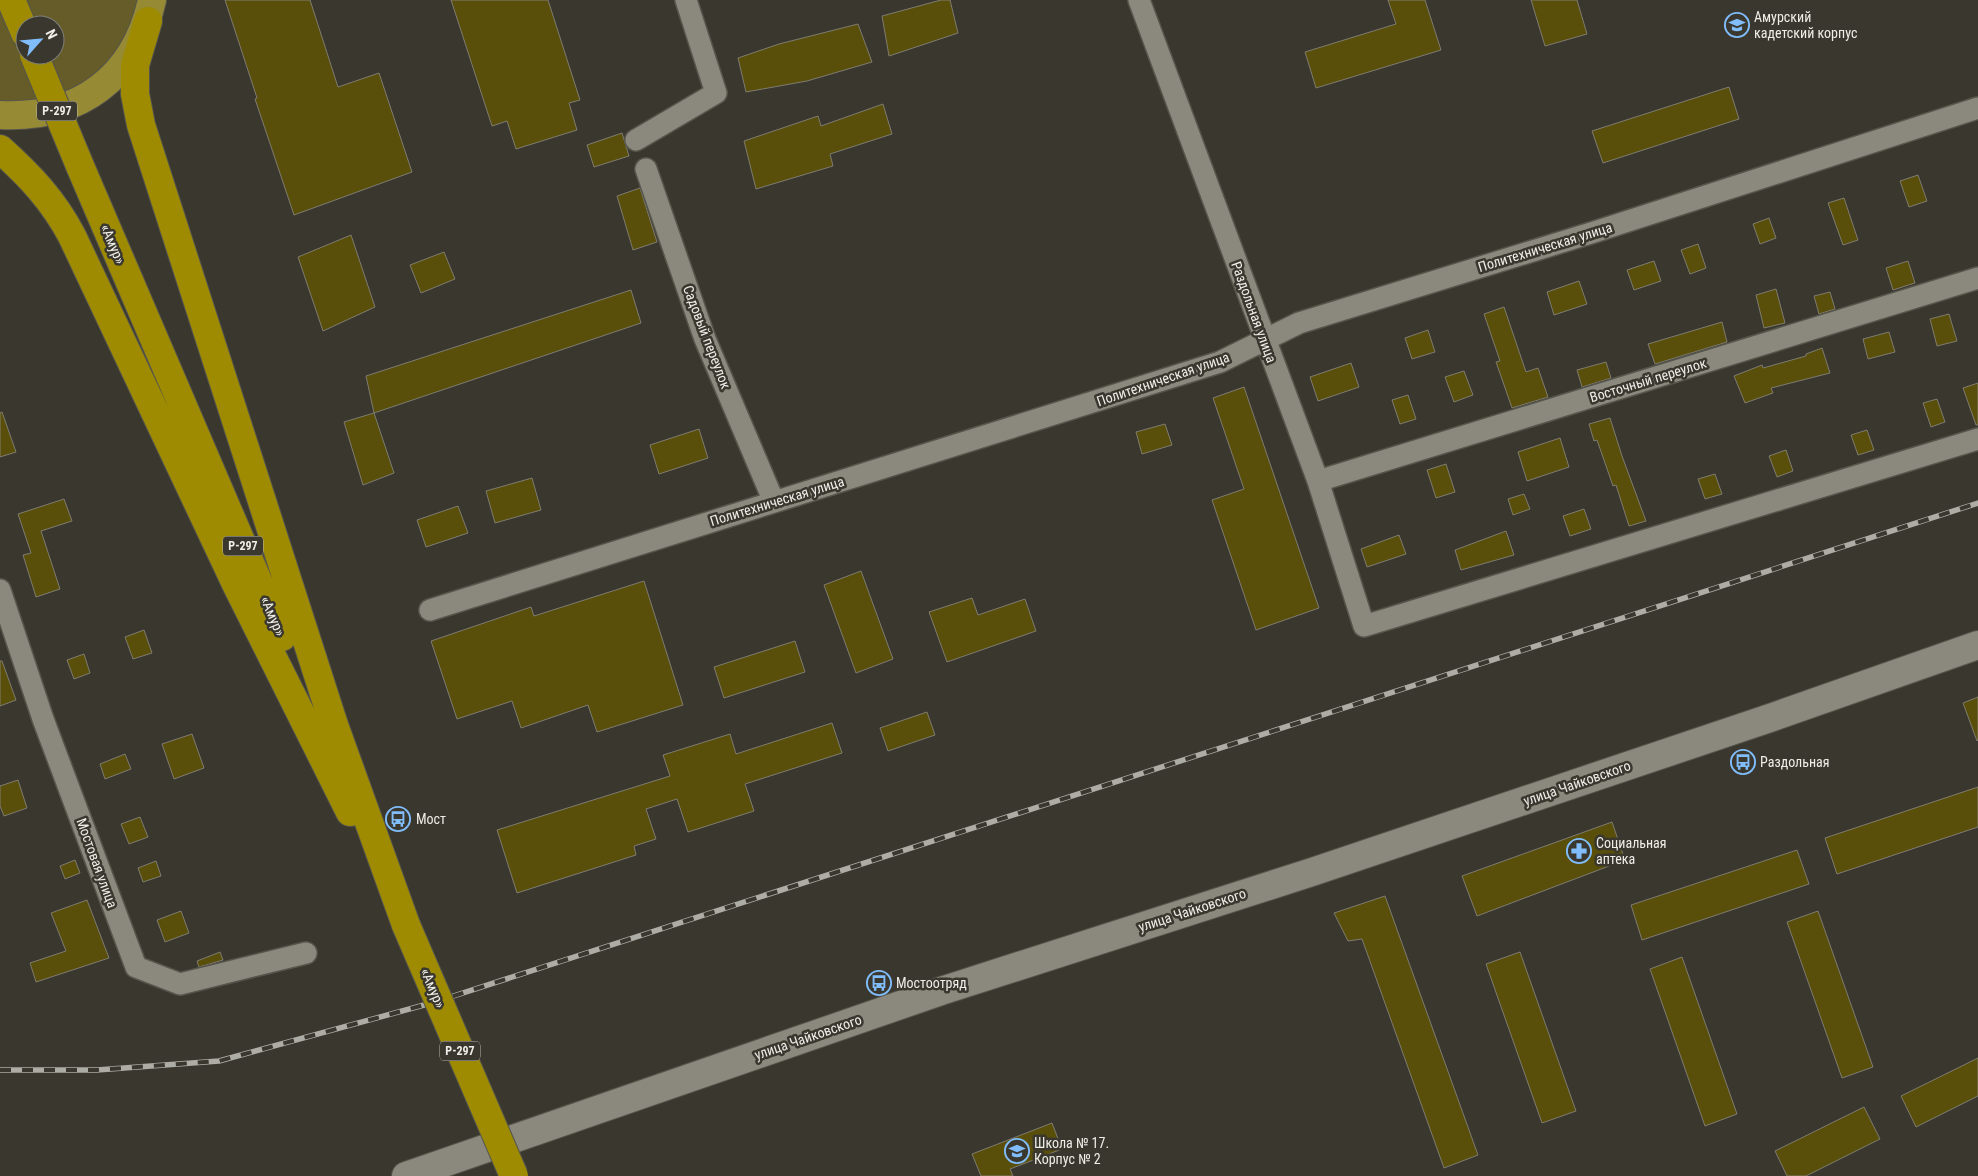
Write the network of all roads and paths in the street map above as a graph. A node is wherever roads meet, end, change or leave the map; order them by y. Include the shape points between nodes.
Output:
1 (11, 0) edge
2 (686, 0) edge
3 (1139, 0) edge
4 (153, 7) edge
5 (17, 15) edge
6 (38, 65) edge
7 (1978, 108) edge
8 (0, 115) edge
9 (636, 140) dead end
10 (0, 149) edge
11 (646, 169) dead end
12 (1978, 278) edge
13 (1264, 340) junction
14 (1978, 439) edge
15 (1318, 481) junction
16 (774, 502) junction
17 (0, 590) edge
18 (430, 610) dead end
19 (1978, 644) edge
20 (406, 925) junction
21 (306, 953) dead end
22 (406, 1176) edge
23 (514, 1176) edge

1 - 5 highway
2 - 9 street via 716,93
3 - 13 street, Раздольная улица
4 - 8 main road via 139,42 124,65 105,84 56,110
4 - 20 highway via 135,65 135,94 141,126 334,725
6 - 20 highway, «Амур» / Р-297, bridge
7 - 13 street, Политехническая улица via 1299,323
10 - 20 highway via 52,201 69,230 238,586
11 - 16 street, Садовый переулок via 705,339
12 - 15 street, Восточный переулок
13 - 15 street, Раздольная улица
13 - 16 street, Политехническая улица via 1220,362
14 - 15 street, Раздольная улица via 1364,626
16 - 18 street, Политехническая улица
17 - 21 street, Мостовая улица via 43,720 136,967 180,984
19 - 22 street, улица Чайковского via 1770,718 1312,872 940,991
20 - 23 highway, «Амур» / Р-297, bridge

